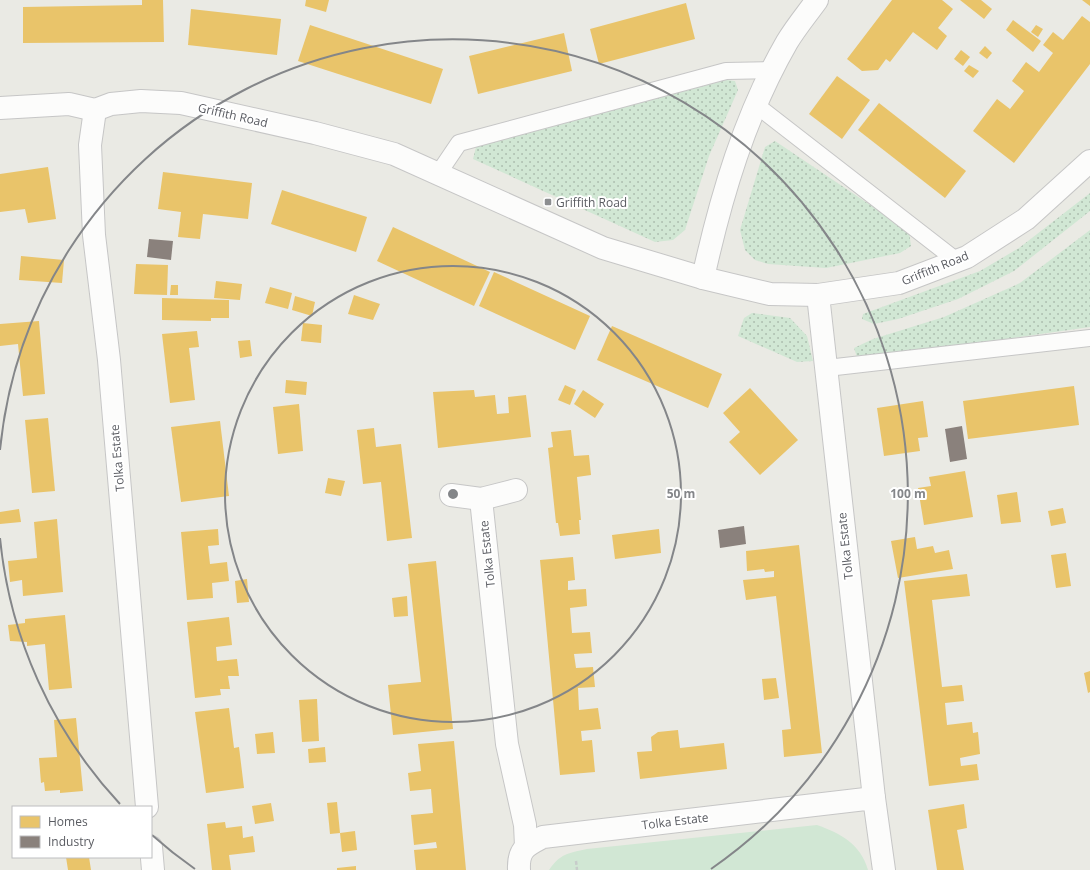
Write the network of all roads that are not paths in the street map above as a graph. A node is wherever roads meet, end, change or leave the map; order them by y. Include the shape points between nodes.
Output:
1 (817, 0) edge
2 (773, 70) junction
3 (756, 105) junction
4 (0, 108) edge
5 (96, 110) junction
6 (1090, 161) edge
7 (438, 174) junction
8 (957, 261) junction
9 (703, 278) junction
10 (818, 295) junction
11 (1090, 338) edge
12 (827, 368) junction
13 (516, 490) dead end
14 (451, 495) dead end
15 (481, 499) junction
16 (874, 798) junction
17 (148, 806) edge
18 (526, 846) junction
19 (152, 858) edge
20 (153, 870) edge
21 (519, 870) edge
22 (884, 870) edge

1 - 2 street via 788,41
2 - 3 street
2 - 7 lane via 726,71 458,143
3 - 8 lane
3 - 9 street via 746,124 721,200
4 - 5 street via 69,104
5 - 7 street, Griffith Road via 111,104 141,101 181,103 315,133 394,154
5 - 17 street, Tolka Estate via 90,145 94,234 109,360
6 - 8 street, Griffith Road via 1026,220
7 - 9 street, Griffith Road via 603,248
8 - 10 street, Griffith Road via 899,284
9 - 10 street, Griffith Road via 770,294
10 - 12 street, Tolka Estate
11 - 12 lane
12 - 16 street, Tolka Estate
13 - 15 street
14 - 15 street
15 - 18 street, Tolka Estate via 507,744 525,825
16 - 18 street, Tolka Estate via 543,837
16 - 22 street, Tolka Estate
18 - 21 street, Tolka Estate via 518,858
19 - 20 street

